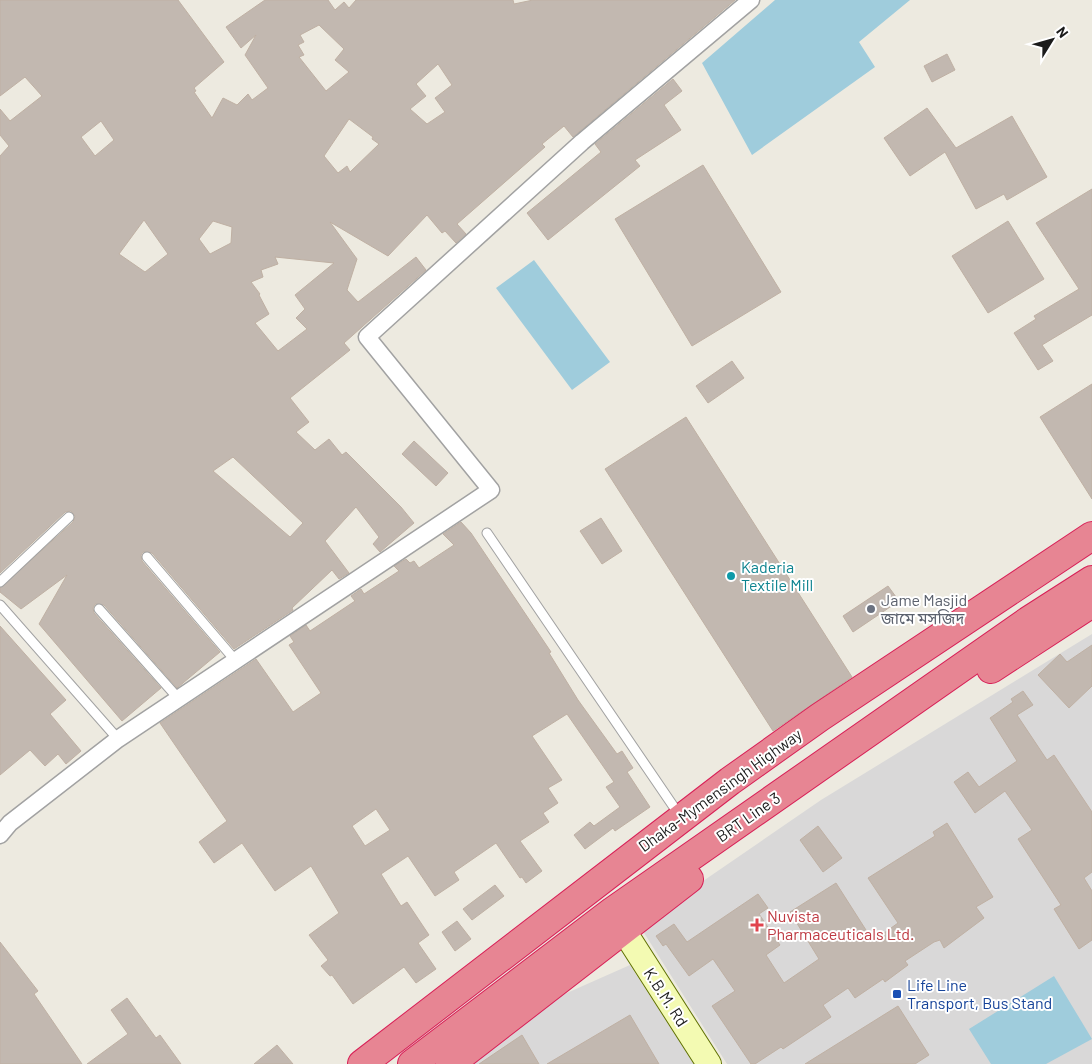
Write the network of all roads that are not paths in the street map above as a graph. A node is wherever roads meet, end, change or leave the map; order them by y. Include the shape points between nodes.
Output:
1 (750, 0) edge
2 (69, 517) dead end
3 (487, 533) dead end
4 (1092, 536) edge
5 (147, 557) dead end
6 (1092, 580) edge
7 (0, 582) edge
8 (1092, 603) edge
9 (0, 605) edge
10 (99, 609) dead end
11 (235, 660) junction
12 (178, 698) junction
13 (118, 739) junction
14 (681, 818) junction
15 (0, 834) edge
16 (624, 931) junction
17 (362, 1064) edge
18 (412, 1064) edge
19 (450, 1064) edge
20 (709, 1064) edge

1 - 11 street via 582,142 367,337 491,490
2 - 7 lane
3 - 14 lane
4 - 14 highway, Dhaka-Mymensingh Highway via 820,717
5 - 11 lane
6 - 18 highway, BRT Line 3 via 1028,621 614,911
8 - 16 highway via 808,790
9 - 13 lane
10 - 12 lane
11 - 12 street
12 - 13 street
13 - 15 street
14 - 17 highway, Dhaka-Mymensingh Highway
16 - 19 highway
16 - 20 street, K.B.M. Rd

